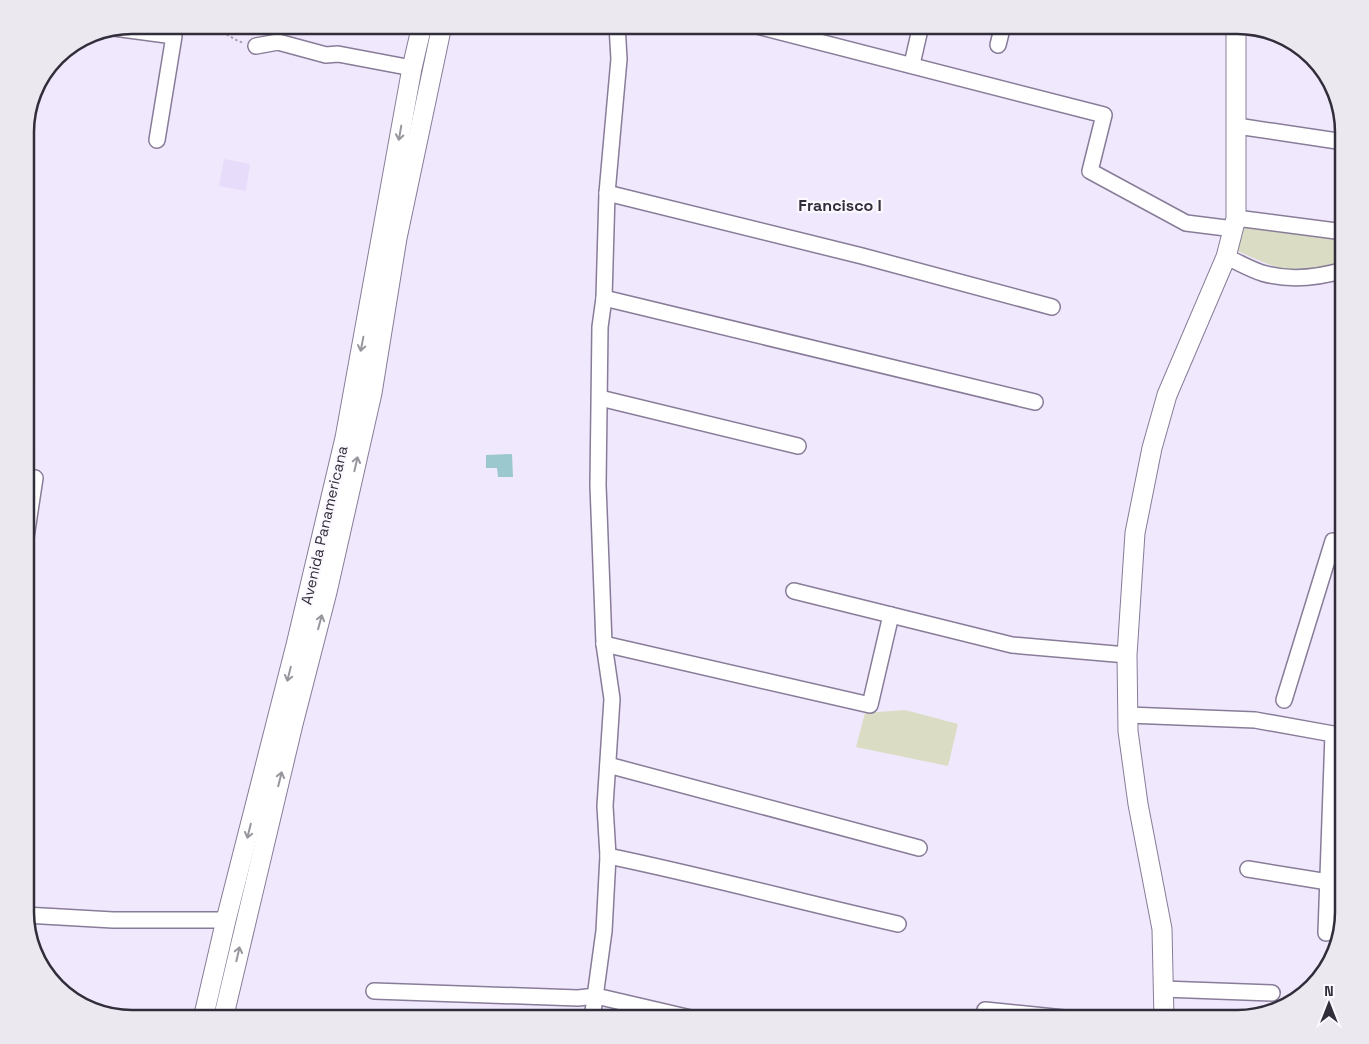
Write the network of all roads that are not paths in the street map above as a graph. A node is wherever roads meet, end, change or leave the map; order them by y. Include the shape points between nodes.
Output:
1 (159, 34) edge
2 (420, 34) edge
3 (439, 34) edge
4 (618, 34) edge
5 (790, 34) edge
6 (919, 34) edge
7 (1001, 34) edge
8 (1236, 34) edge
9 (998, 45) dead end
10 (256, 46) road end
11 (912, 64) junction
12 (412, 68) junction
13 (414, 110) junction
14 (1237, 126) junction
15 (157, 140) dead end
16 (1335, 141) edge
17 (607, 193) junction
18 (1235, 223) junction
19 (1335, 231) edge
20 (1226, 257) junction
21 (1335, 272) edge
22 (604, 298) junction
23 (1052, 307) dead end
24 (376, 314) junction
25 (600, 398) junction
26 (1035, 402) dead end
27 (798, 446) dead end
28 (35, 478) dead end
29 (34, 485) edge
30 (1335, 541) edge
31 (309, 588) junction
32 (794, 591) dead end
33 (327, 592) junction
34 (891, 615) junction
35 (604, 644) junction
36 (1127, 655) junction
37 (1284, 700) dead end
38 (1128, 715) junction
39 (608, 765) junction
40 (266, 799) junction
41 (919, 848) dead end
42 (608, 856) junction
43 (1248, 869) dead end
44 (1328, 882) junction
45 (1335, 885) edge
46 (34, 916) edge
47 (226, 920) junction
48 (898, 924) dead end
49 (1326, 933) dead end
50 (212, 979) junction
51 (231, 984) junction
52 (1164, 988) junction
53 (374, 991) dead end
54 (1272, 993) dead end
55 (596, 996) junction
56 (205, 1010) edge
57 (225, 1010) edge
58 (594, 1010) edge
59 (656, 1010) edge
60 (1164, 1010) edge

1 - 15 street via 174,36
2 - 12 main road, Avenida Panamericana
3 - 13 main road, Avenida Panamericana
4 - 17 street via 619,59
5 - 11 street
6 - 11 street
7 - 9 street
8 - 14 main road
10 - 12 street via 278,42 326,55 338,54
11 - 18 street via 1104,114 1090,170 1186,223
12 - 13 main road, Avenida Panamericana
13 - 24 main road, Avenida Panamericana
14 - 16 street
14 - 18 main road
17 - 22 street
17 - 23 street
18 - 19 street
18 - 20 main road
20 - 21 street via 1262,273 1283,277 1314,278
20 - 36 main road via 1167,395 1152,448 1134,533
22 - 25 street via 600,327
22 - 26 street
24 -> 31 main road, Avenida Panamericana
33 -> 24 main road, Avenida Panamericana via 372,393
25 - 27 street
25 - 35 street via 598,485
28 - 29 street
30 - 37 street via 1332,541
31 - 33 main road
31 -> 40 main road, Avenida Panamericana
32 - 34 street
40 -> 33 main road, Avenida Panamericana
34 - 35 street via 870,705
34 - 36 street via 1012,645
35 - 39 street via 612,699
36 - 38 main road
38 - 44 street via 1254,720 1333,734
38 - 52 main road via 1138,804 1162,929
39 - 41 street
39 - 42 street via 605,806
40 -> 47 main road, Avenida Panamericana
51 -> 40 main road, Avenida Panamericana
42 - 48 street
42 - 55 street
43 - 44 street
44 - 45 street
44 - 49 street
46 - 47 street via 113,920
47 - 50 main road, Avenida Panamericana
50 - 51 main road
50 - 56 main road, Avenida Panamericana
51 - 57 main road, Avenida Panamericana
52 - 54 street
52 - 60 main road
53 - 55 street
55 - 58 street
55 - 59 street

